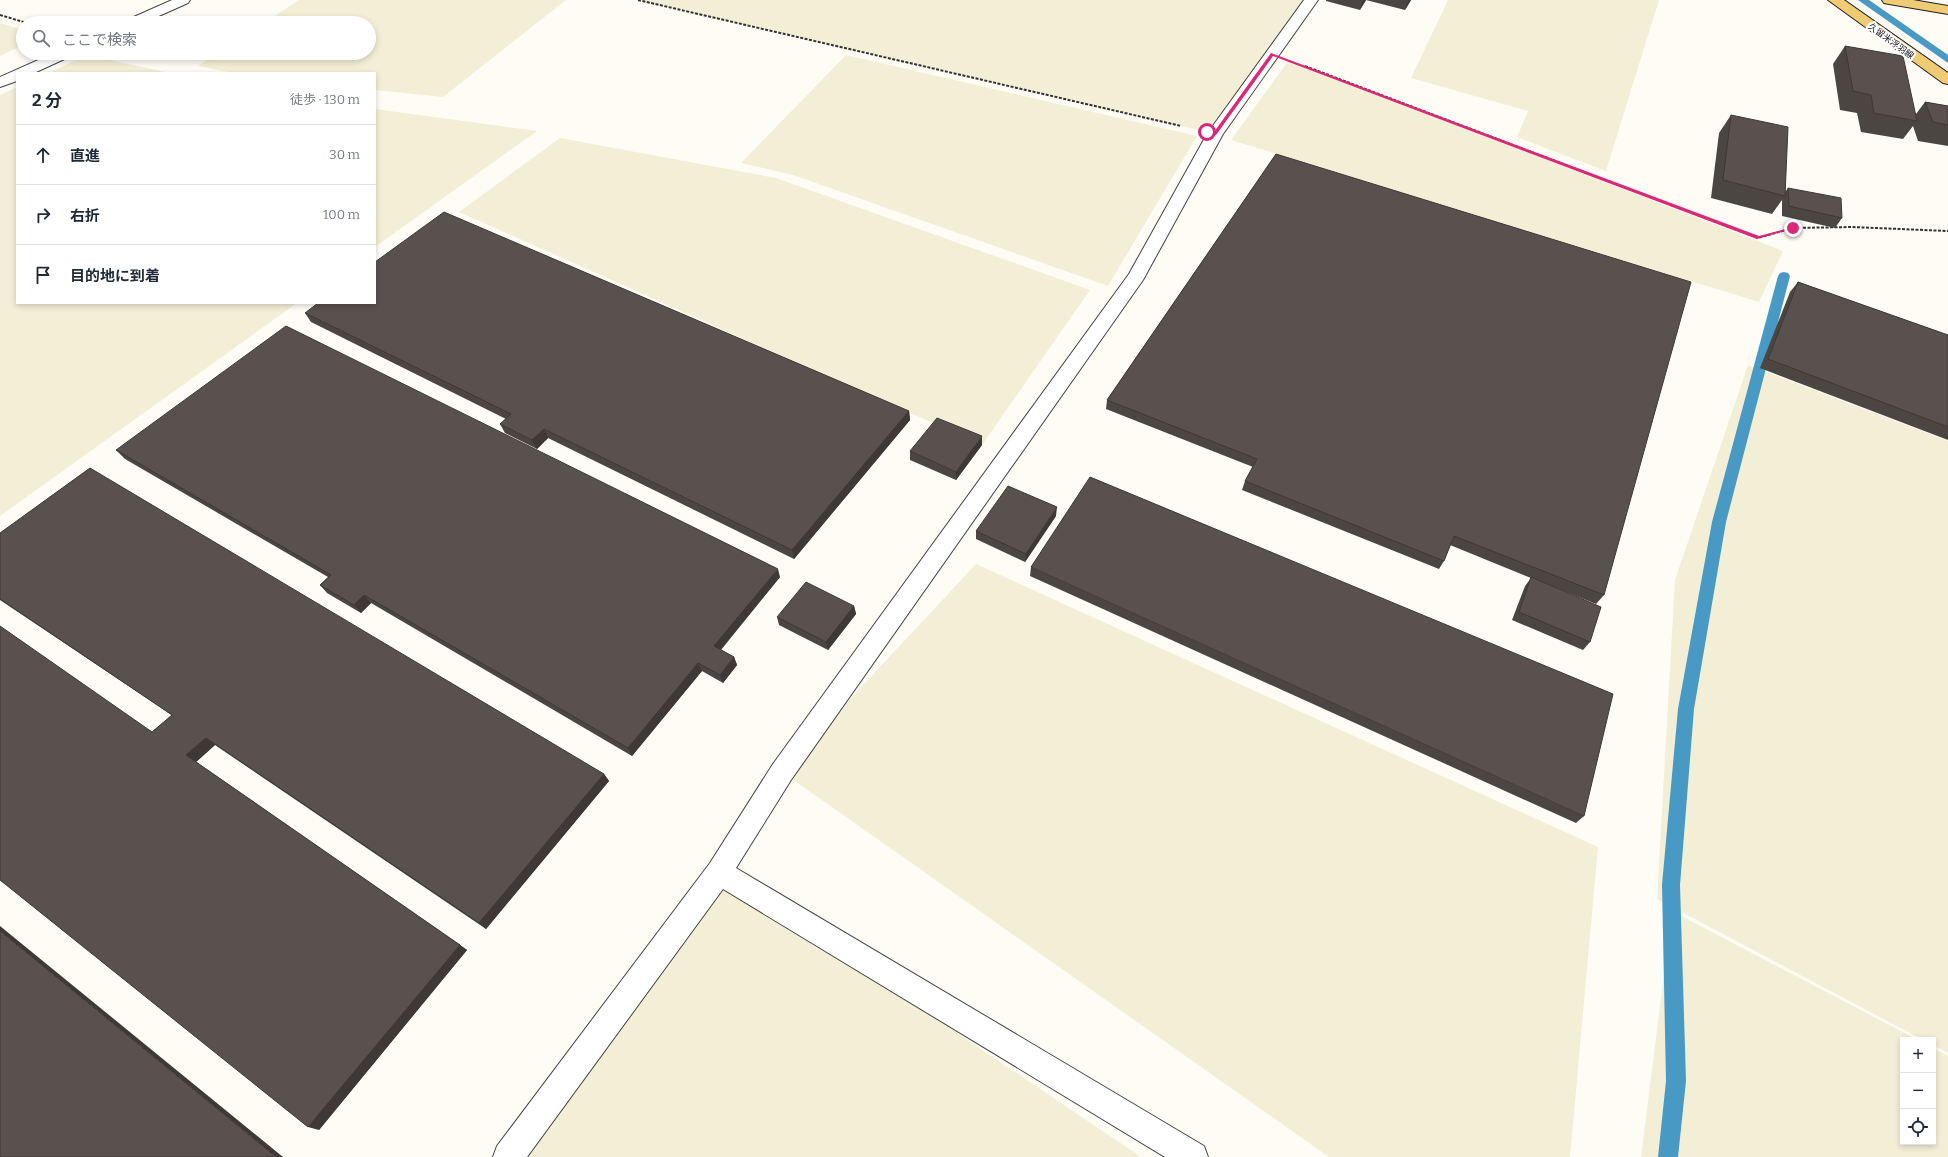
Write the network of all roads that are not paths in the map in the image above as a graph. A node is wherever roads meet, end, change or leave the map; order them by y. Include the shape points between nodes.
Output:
1 (183, 0) edge
2 (1311, 0) edge
3 (1835, 0) edge
4 (1889, 0) edge
5 (1948, 10) edge
6 (148, 16) edge
7 (51, 60) edge
8 (24, 72) edge
9 (16, 75) edge
10 (1948, 80) edge
11 (0, 83) edge
12 (719, 872) junction
13 (508, 1157) edge
14 (1194, 1157) edge

1 - 6 street
2 - 12 street via 1215,134 1137,276 782,772
3 - 10 main road, 久留米浮羽線
4 - 5 main road
7 - 8 street
9 - 11 street
12 - 13 street
12 - 14 street

